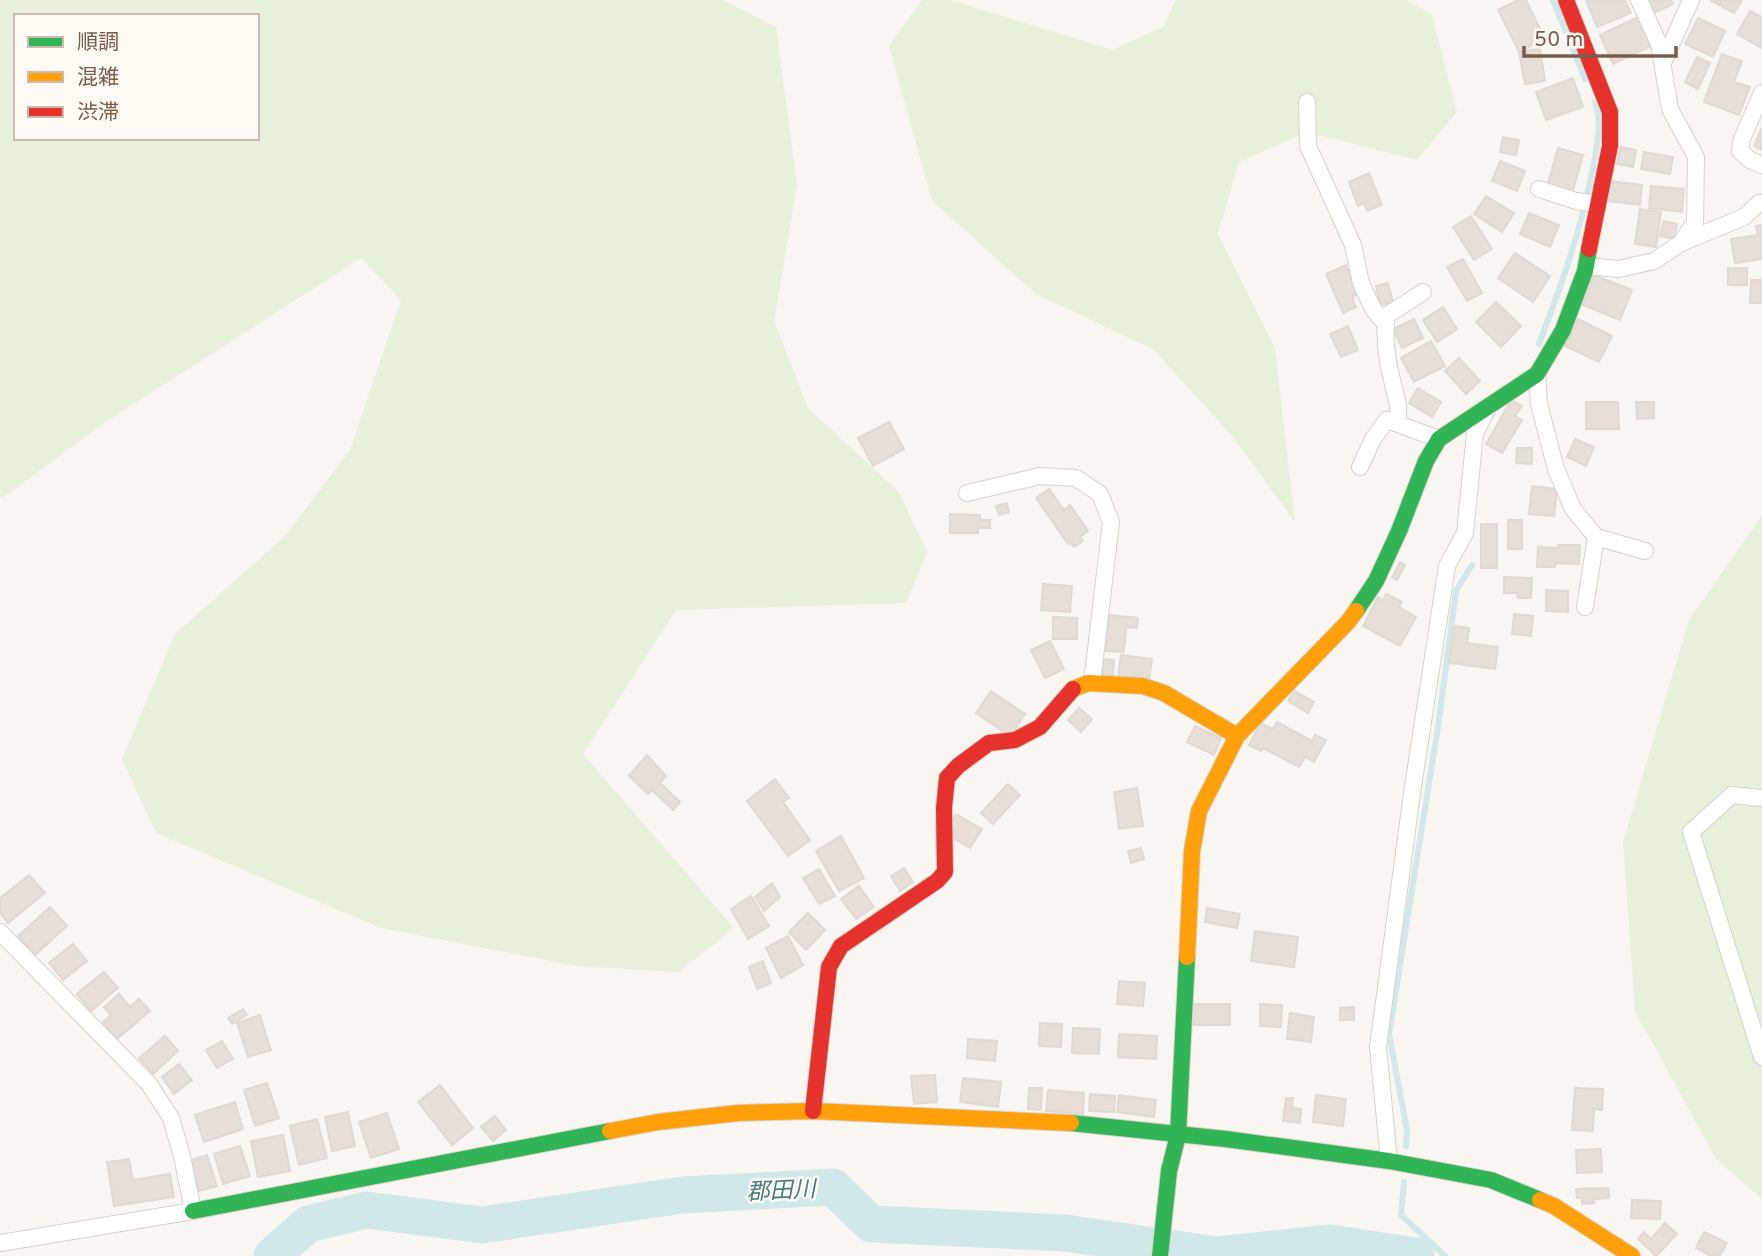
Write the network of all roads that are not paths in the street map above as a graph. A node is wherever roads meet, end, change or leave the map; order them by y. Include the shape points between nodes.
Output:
1 (1566, 0) edge
2 (1639, 0) edge
3 (1691, 0) edge
4 (1662, 65) junction
5 (1762, 93) edge
6 (1307, 102) dead end
7 (1762, 165) edge
8 (1539, 190) dead end
9 (1588, 203) junction
10 (1762, 203) edge
11 (1681, 243) junction
12 (1586, 266) junction
13 (1423, 292) dead end
14 (1385, 325) junction
15 (1537, 374) junction
16 (1489, 405) junction
17 (1397, 423) junction
18 (1439, 439) junction
19 (1360, 467) dead end
20 (967, 493) dead end
21 (1596, 537) junction
22 (1645, 551) dead end
23 (1585, 607) dead end
24 (1092, 683) junction
25 (1237, 736) junction
26 (1762, 798) edge
27 (0, 932) edge
28 (1762, 1057) edge
29 (813, 1111) junction
30 (1178, 1135) junction
31 (1389, 1161) junction
32 (193, 1211) junction
33 (0, 1243) edge
34 (1160, 1256) edge
35 (1632, 1256) edge

1 - 9 street via 1610,112 1611,145
2 - 4 street via 1659,44
3 - 4 street
4 - 11 street via 1670,109 1696,157 1695,222
5 - 7 street via 1740,151
6 - 14 street via 1308,146 1353,245 1361,283
8 - 9 street
9 - 12 street
10 - 11 street via 1744,217
11 - 12 street via 1654,261 1619,269
12 - 15 street via 1563,330
13 - 14 street via 1387,316
14 - 17 street via 1400,405
15 - 16 street
15 - 21 street via 1539,404 1556,469 1573,509
16 - 18 street
16 - 31 street via 1475,433 1465,533 1447,566 1378,1047
17 - 18 street
17 - 19 street via 1387,420
18 - 25 street via 1376,581 1349,622
20 - 24 street via 1040,476 1076,478 1100,494 1111,522
21 - 22 street
21 - 23 street
24 - 25 street via 1143,686 1164,693
24 - 29 street via 1069,691 1040,727 1015,740 989,743 947,778 944,872 841,946 829,967
25 - 30 street via 1199,811 1192,851
26 - 28 street via 1732,796 1691,832
27 - 32 street via 149,1084 171,1118
29 - 30 street via 1042,1120
29 - 32 street via 658,1122
30 - 31 street
30 - 34 street via 1169,1171
31 - 35 street via 1491,1180 1554,1206
32 - 33 street

